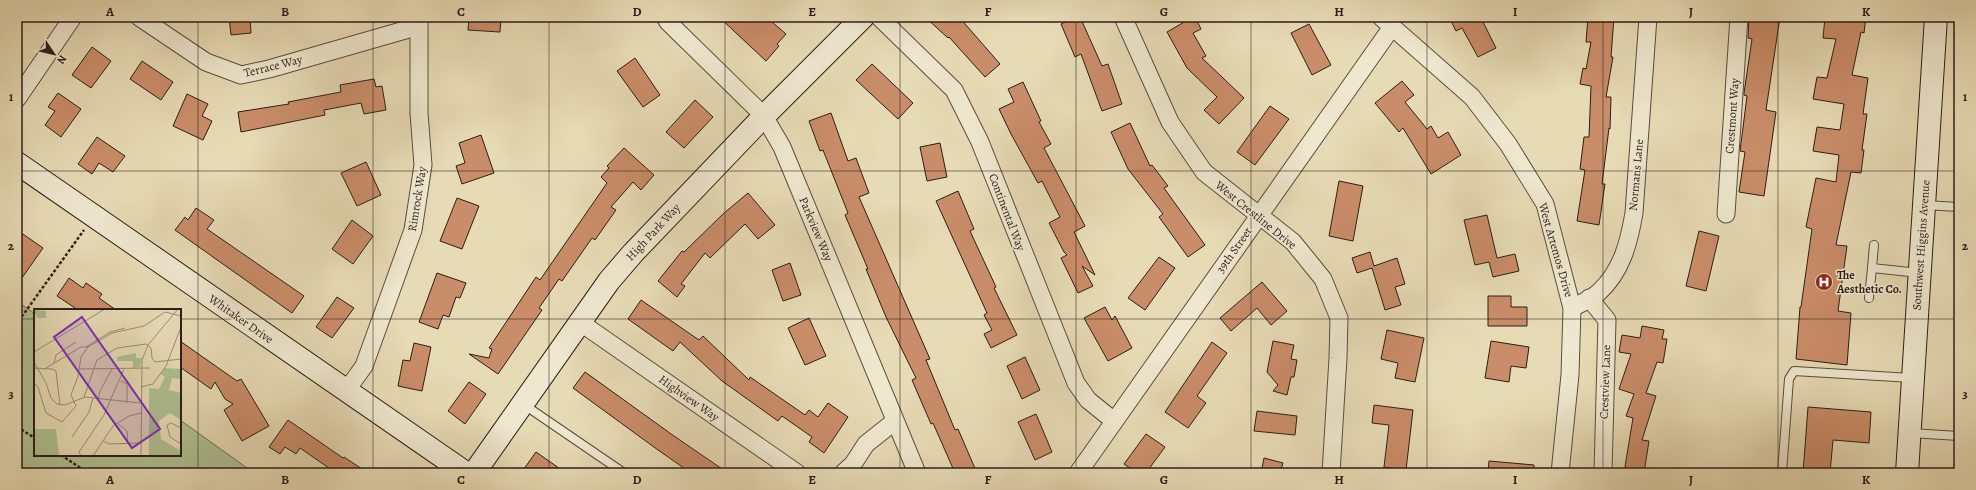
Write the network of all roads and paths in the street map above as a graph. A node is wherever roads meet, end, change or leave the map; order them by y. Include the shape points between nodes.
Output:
1 (73, 17) edge
2 (139, 17) edge
3 (665, 17) edge
4 (863, 17) edge
5 (879, 17) edge
6 (1123, 17) edge
7 (1648, 17) edge
8 (1739, 17) edge
9 (1936, 17) edge
10 (419, 21) edge
11 (1386, 22) edge
12 (17, 98) edge
13 (764, 116) junction
14 (17, 163) edge
15 (1924, 205) junction
16 (1959, 207) edge
17 (1726, 214) dead end
18 (94, 216) junction
19 (1258, 216) junction
20 (1874, 245) dead end
21 (1872, 268) junction
22 (1920, 273) junction
23 (1589, 298) junction
24 (1870, 298) dead end
25 (1572, 308) junction
26 (17, 318) edge
27 (581, 322) junction
28 (1913, 378) junction
29 (346, 391) junction
30 (523, 404) junction
31 (1114, 421) junction
32 (895, 422) junction
33 (17, 427) edge
34 (1909, 433) junction
35 (1959, 436) edge
36 (34, 437) edge
37 (62, 456) edge
38 (88, 473) edge
39 (466, 473) edge
40 (474, 473) edge
41 (624, 473) edge
42 (797, 473) edge
43 (843, 473) edge
44 (917, 473) edge
45 (1078, 473) edge
46 (1331, 473) edge
47 (1560, 473) edge
48 (1603, 473) edge
49 (1782, 473) edge
50 (1907, 473) edge

1 - 12 street
2 - 10 street, Terrace Way via 206,62 241,75
3 - 13 street, Parkview Way
4 - 13 street, High Park Way
5 - 31 street, Continental Way via 954,90 980,142 1076,382 1088,400
6 - 19 street, West Crestline Drive via 1170,122 1204,172
7 - 23 street, Normans Lane via 1634,213 1630,236 1619,267 1599,292
8 - 17 street, Crestmont Way
9 - 15 street, Southwest Higgins Avenue
10 - 29 street, Rimrock Way via 419,113 423,165 413,230 364,366
11 - 19 street, 39th Street
11 - 25 street, West Artemos Drive via 1472,96 1508,144 1545,204
13 - 27 street, High Park Way via 609,280
13 - 32 street, Parkview Way via 782,147
14 - 18 street, Whitaker Drive
15 - 16 lane
15 - 22 street, Southwest Higgins Avenue
18 - 26 path via 23,315
18 - 29 street, Whitaker Drive
19 - 31 street, 39th Street
19 - 46 street, West Crestline Drive via 1293,242 1323,279 1339,318
20 - 21 lane
21 - 22 lane
21 - 24 lane
22 - 28 street, Southwest Higgins Avenue
23 - 25 street, Normans Lane
23 - 48 street, Crestview Lane via 1607,320
25 - 47 street, West Artemos Drive via 1570,375
27 - 30 street, High Park Way
27 - 42 street, Highview Way
28 - 34 street, Southwest Higgins Avenue
28 - 49 lane via 1794,371 1789,379
29 - 39 street, Whitaker Drive
30 - 40 street, High Park Way
30 - 41 lane
31 - 45 street, 39th Street
32 - 43 street via 866,444 853,464
32 - 44 street, Parkview Way
33 - 36 path
34 - 35 lane
34 - 50 street, Southwest Higgins Avenue
37 - 38 path

